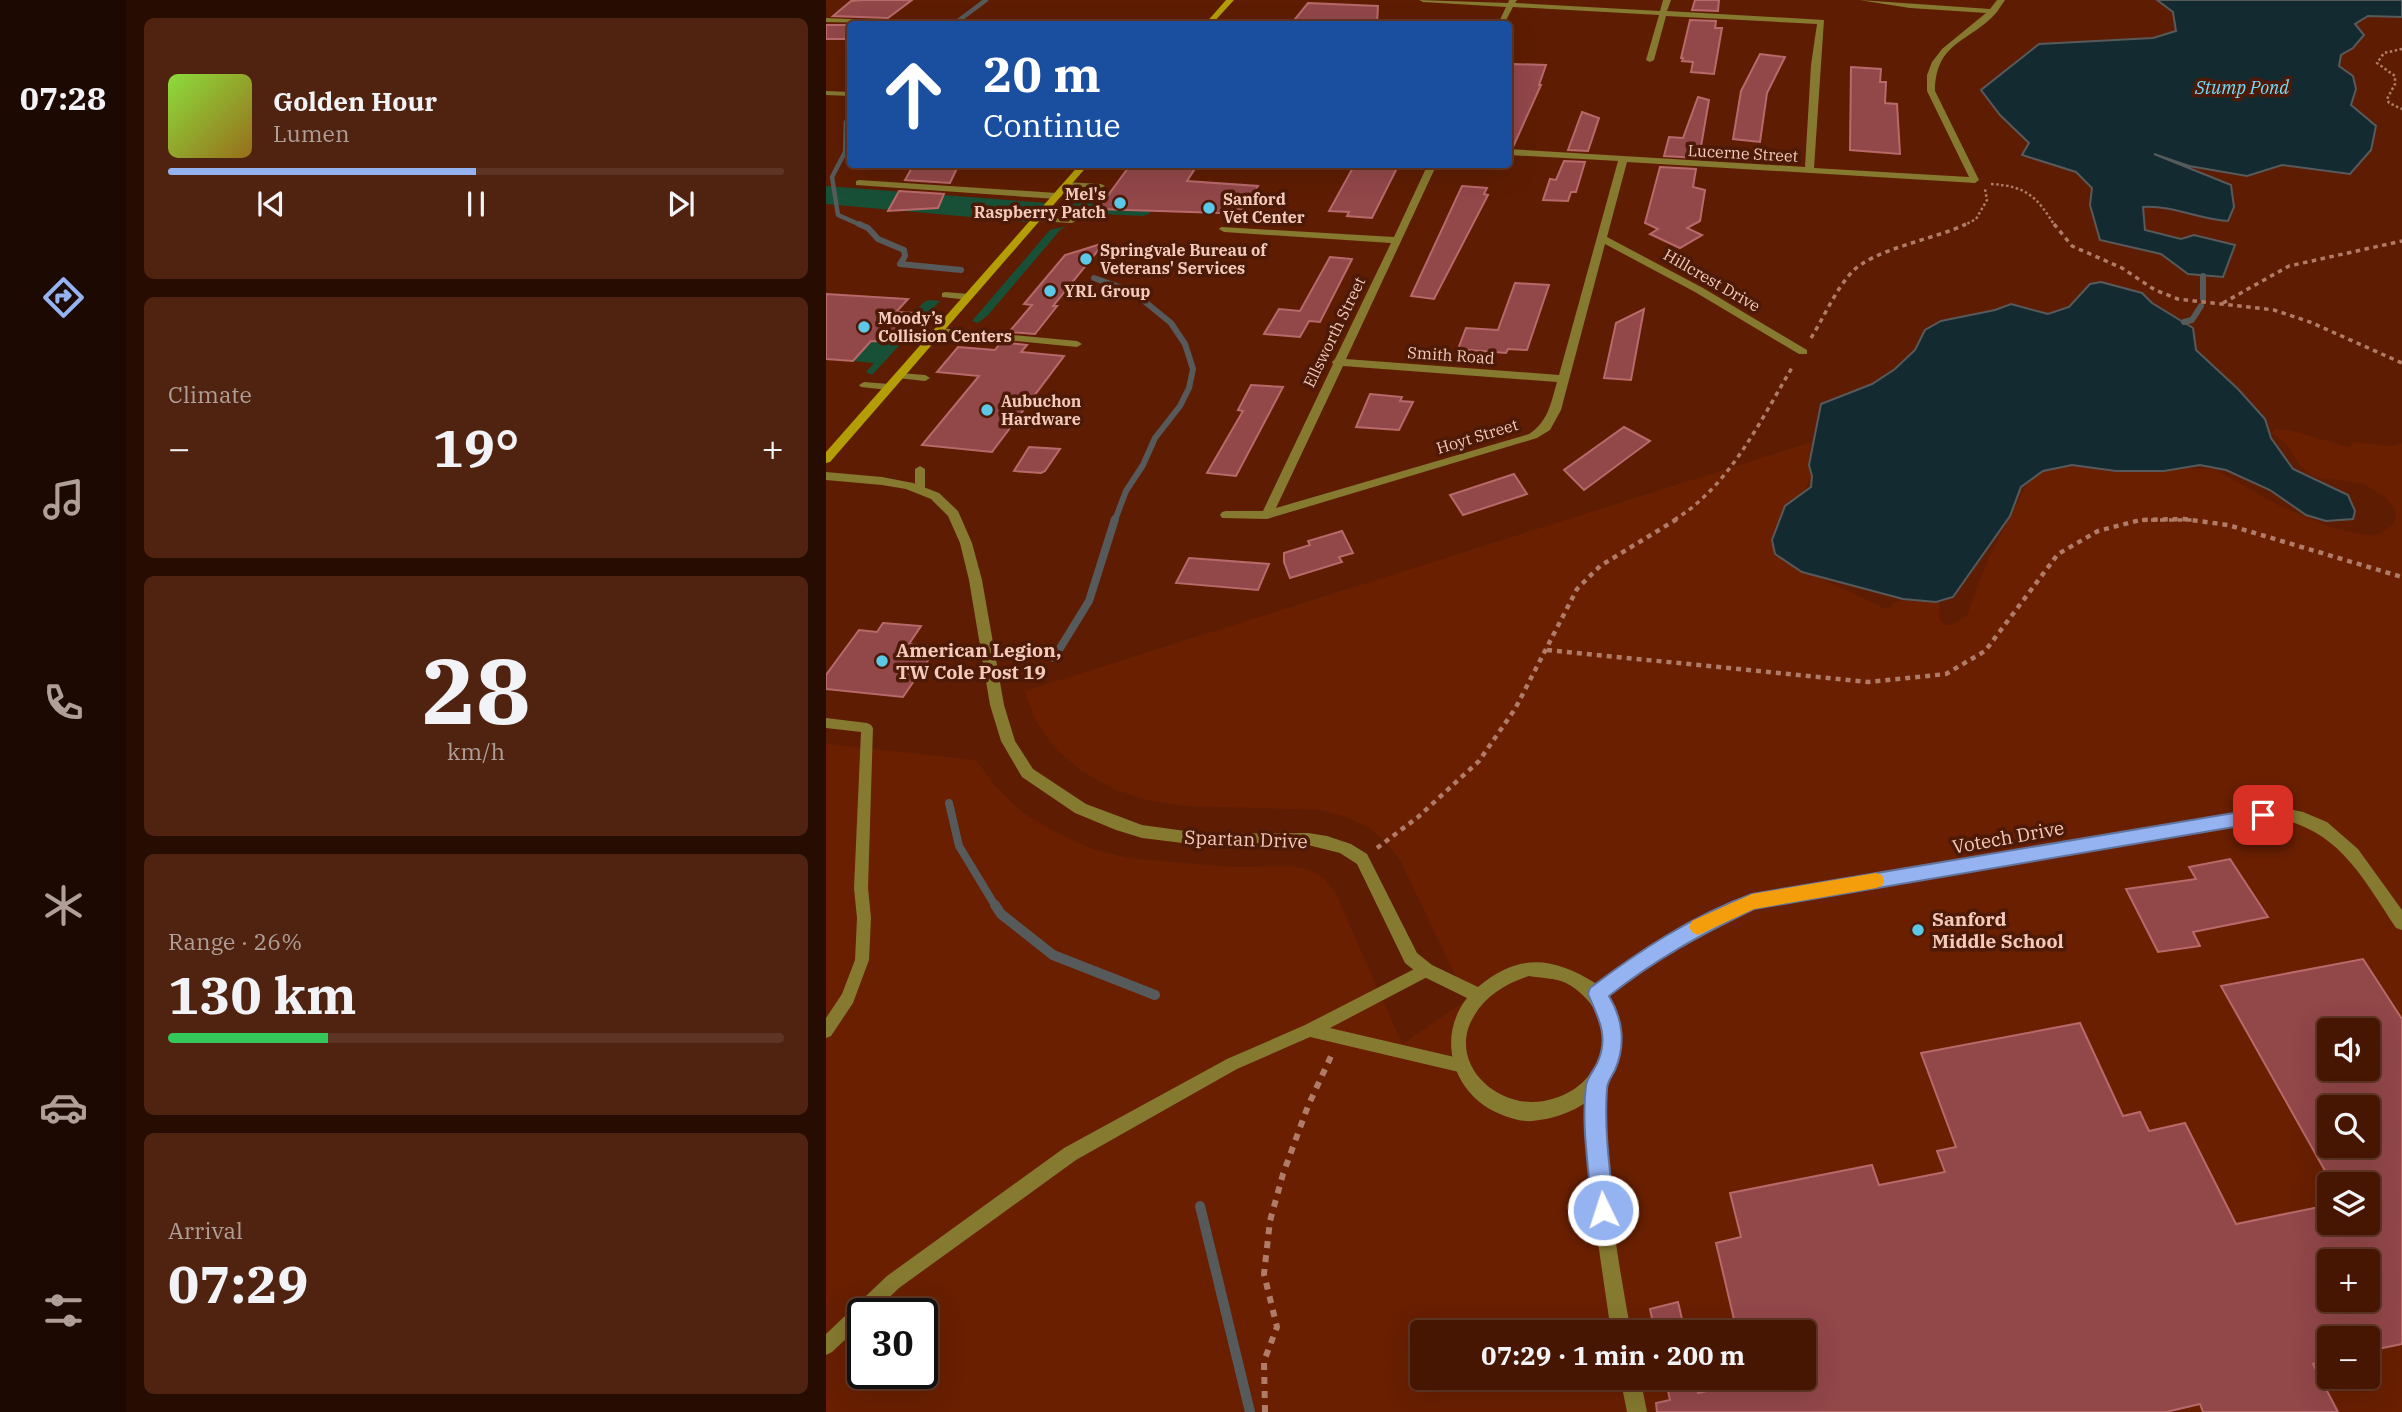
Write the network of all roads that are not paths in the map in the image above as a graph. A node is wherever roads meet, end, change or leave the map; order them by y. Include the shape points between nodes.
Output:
1 (1230, 0) edge
2 (1423, 0) edge
3 (1667, 0) edge
4 (1863, 0) edge
5 (2001, 0) edge
6 (1512, 2) edge
7 (1994, 11) junction
8 (1664, 13) junction
9 (826, 20) edge
10 (849, 21) edge
11 (1211, 21) edge
12 (1502, 21) edge
13 (1650, 60) dead end
14 (826, 93) edge
15 (847, 94) edge
16 (1512, 152) edge
17 (1623, 160) junction
18 (1081, 168) edge
19 (1431, 168) edge
20 (1809, 171) junction
21 (859, 183) dead end
22 (1068, 184) junction
23 (1101, 186) dead end
24 (1057, 196) junction
25 (1037, 219) junction
26 (1072, 221) dead end
27 (1224, 229) dead end
28 (1603, 239) junction
29 (1396, 240) junction
30 (945, 295) dead end
31 (969, 297) junction
32 (939, 331) junction
33 (1077, 344) dead end
34 (1803, 352) road end
35 (1337, 362) junction
36 (900, 376) junction
37 (925, 378) dead end
38 (1563, 379) junction
39 (864, 385) dead end
40 (889, 387) junction
41 (826, 459) edge
42 (920, 469) dead end
43 (826, 476) edge
44 (920, 490) junction
45 (1226, 515) dead end
46 (1266, 515) junction
47 (831, 724) edge
48 (2402, 923) edge
49 (1426, 971) junction
50 (1597, 994) junction
51 (1478, 995) junction
52 (1310, 1030) junction
53 (826, 1031) edge
54 (1463, 1066) junction
55 (1597, 1083) junction
56 (1619, 1320) edge
57 (826, 1346) edge
58 (1633, 1390) edge
59 (1637, 1412) edge

1 - 11 main road
2 - 6 street
3 - 8 street
4 - 7 street
5 - 7 street
6 - 8 street
6 - 12 street
7 - 20 street, Lucerne Street via 1940,53 1929,75 1931,91 1975,180
8 - 13 street
8 - 20 street via 1821,22
9 - 10 street
14 - 15 street
16 - 17 street, Lucerne Street
17 - 20 street, Lucerne Street
17 - 28 street, Hoyt Street
18 - 22 main road
19 - 29 street, Ellsworth Street
21 - 24 street
22 - 23 lane
22 - 24 main road
24 - 25 main road
25 - 26 lane
25 - 31 main road
27 - 29 street
28 - 34 street, Hillcrest Drive
28 - 38 street, Hoyt Street
29 - 35 street, Ellsworth Street
30 - 31 lane
31 - 32 main road
32 - 33 street via 987,332
32 - 36 main road
35 - 38 street, Smith Road
35 - 46 street, Ellsworth Street
36 - 37 lane
36 - 40 main road
38 - 46 street, Hoyt Street via 1549,423 1533,436
39 - 40 lane
40 - 41 main road
42 - 44 lane
43 - 44 street, Spartan Drive via 878,480
44 - 49 street, Spartan Drive via 949,507 965,537 995,701 1024,770 1095,817 1150,833 1340,845 1362,859 1410,958
45 - 46 street, Hoyt Street
47 - 53 lane via 867,728 862,960 848,998
48 - 50 street, Votech Drive via 2330,830 2281,813 1752,902 1687,932
49 - 51 street
49 - 52 lane
50 - 51 street via 1567,973 1530,968 1510,973
50 - 55 street via 1607,1010 1612,1047
51 - 54 street via 1461,1028
52 - 54 lane
52 - 57 lane via 1232,1064 1070,1154 893,1282
54 - 55 street via 1485,1097 1523,1112 1564,1107
55 - 56 street via 1606,1257
58 - 59 street

